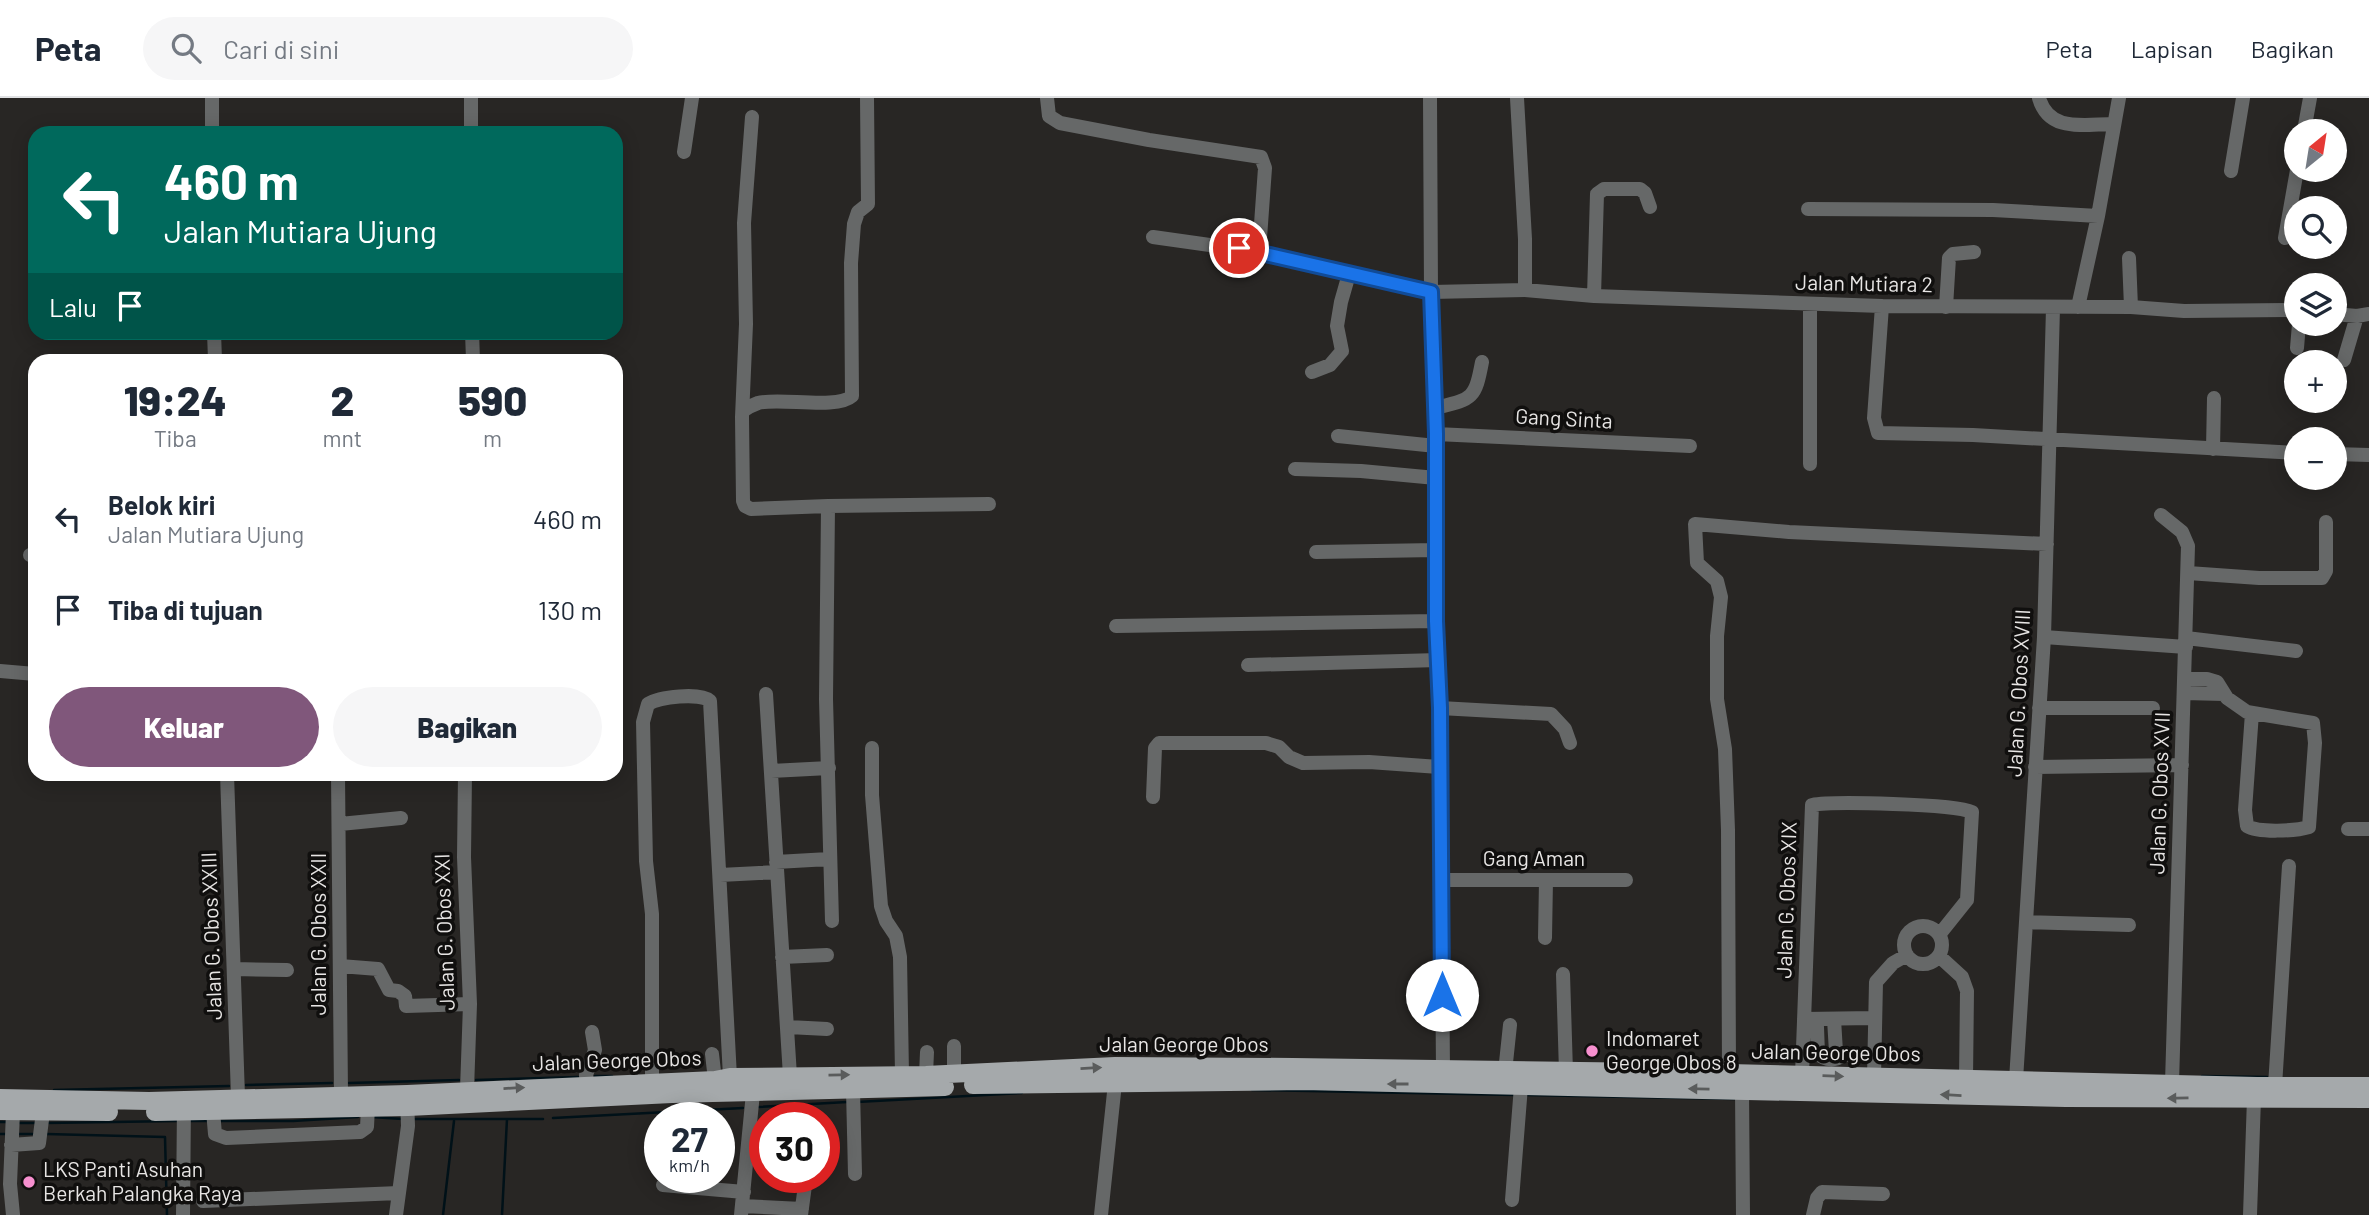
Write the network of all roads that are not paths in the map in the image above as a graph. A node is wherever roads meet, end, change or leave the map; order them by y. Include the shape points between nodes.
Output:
1 (212, 98) edge
2 (462, 98) edge
3 (471, 98) edge
4 (486, 98) edge
5 (692, 98) edge
6 (867, 98) edge
7 (1047, 98) edge
8 (1430, 98) edge
9 (1517, 98) edge
10 (2039, 98) edge
11 (2119, 98) edge
12 (2243, 98) edge
13 (2310, 98) edge
14 (752, 117) dead end
15 (2306, 119) edge
16 (2114, 124) junction
17 (212, 126) edge
18 (471, 126) edge
19 (684, 152) dead end
20 (2231, 171) dead end
21 (1650, 207) dead end
22 (1808, 209) dead end
23 (2098, 216) junction
24 (1153, 237) dead end
25 (1259, 252) junction
26 (1974, 252) dead end
27 (2129, 258) dead end
28 (1349, 274) junction
29 (1524, 290) junction
30 (1431, 292) junction
31 (1594, 296) junction
32 (1810, 304) junction
33 (1882, 306) junction
34 (1946, 307) junction
35 (2078, 307) junction
36 (2131, 307) junction
37 (2053, 308) junction
38 (2284, 310) edge
39 (2363, 315) edge
40 (2298, 336) edge
41 (2297, 348) dead end
42 (2347, 353) edge
43 (1482, 362) dead end
44 (1312, 372) dead end
45 (2214, 398) dead end
46 (1435, 408) junction
47 (743, 411) junction
48 (1339, 436) dead end
49 (1436, 440) junction
50 (2050, 440) junction
51 (1690, 446) dead end
52 (2213, 449) junction
53 (2284, 452) edge
54 (2347, 454) edge
55 (2369, 455) edge
56 (1810, 464) dead end
57 (1295, 469) dead end
58 (1436, 478) junction
59 (989, 504) dead end
60 (828, 506) junction
61 (2161, 514) dead end
62 (2326, 522) dead end
63 (2047, 544) junction
64 (1436, 550) junction
65 (1317, 552) dead end
66 (2188, 573) junction
67 (1436, 621) junction
68 (1116, 626) dead end
69 (2044, 637) junction
70 (2186, 642) junction
71 (2296, 650) dead end
72 (1439, 660) junction
73 (1248, 665) dead end
74 (0, 671) edge
75 (28, 673) edge
76 (2185, 686) junction
77 (766, 694) dead end
78 (1440, 708) junction
79 (2039, 708) junction
80 (2153, 708) dead end
81 (2252, 713) junction
82 (1570, 743) dead end
83 (872, 748) dead end
84 (2182, 765) junction
85 (1439, 767) junction
86 (2035, 767) junction
87 (829, 768) junction
88 (771, 771) junction
89 (227, 781) edge
90 (338, 781) edge
91 (465, 781) edge
92 (1153, 797) dead end
93 (401, 818) dead end
94 (340, 824) junction
95 (2348, 829) dead end
96 (2369, 829) edge
97 (829, 859) junction
98 (2289, 866) dead end
99 (776, 867) junction
100 (720, 875) junction
101 (1442, 880) junction
102 (1546, 880) junction
103 (1626, 880) dead end
104 (832, 921) dead end
105 (2026, 922) junction
106 (2129, 925) dead end
107 (1940, 935) junction
108 (1545, 938) dead end
109 (827, 955) dead end
110 (1907, 955) junction
111 (1939, 956) junction
112 (782, 957) junction
113 (340, 967) junction
114 (234, 969) junction
115 (287, 970) dead end
116 (1563, 974) dead end
117 (470, 1004) junction
118 (1874, 1018) junction
119 (1809, 1019) junction
120 (1834, 1019) junction
121 (1510, 1024) dead end
122 (788, 1027) junction
123 (827, 1029) dead end
124 (592, 1032) dead end
125 (954, 1046) dead end
126 (927, 1052) dead end
127 (712, 1054) dead end
128 (1874, 1054) junction
129 (1844, 1055) junction
130 (1729, 1069) junction
131 (1443, 1070) junction
132 (1802, 1070) junction
133 (1505, 1072) junction
134 (1566, 1072) junction
135 (902, 1074) junction
136 (954, 1074) junction
137 (1966, 1074) junction
138 (926, 1075) junction
139 (790, 1076) junction
140 (1874, 1077) junction
141 (723, 1079) junction
142 (2016, 1080) junction
143 (652, 1082) junction
144 (1115, 1083) junction
145 (2172, 1083) junction
146 (587, 1085) junction
147 (1521, 1086) junction
148 (2275, 1086) junction
149 (2369, 1086) edge
150 (467, 1090) junction
151 (853, 1090) junction
152 (1742, 1090) junction
153 (753, 1093) junction
154 (238, 1097) junction
155 (2254, 1098) junction
156 (2369, 1099) edge
157 (408, 1110) junction
158 (8, 1113) edge
159 (184, 1114) junction
160 (368, 1114) junction
161 (338, 1115) junction
162 (213, 1118) junction
163 (42, 1120) junction
164 (293, 1121) junction
165 (11, 1145) junction
166 (855, 1174) dead end
167 (399, 1193) junction
168 (696, 1193) edge
169 (804, 1193) edge
170 (1883, 1194) dead end
171 (1512, 1200) dead end
172 (203, 1201) dead end
173 (742, 1204) edge
174 (801, 1212) edge
175 (13, 1215) edge
176 (183, 1215) edge
177 (396, 1215) edge
178 (1101, 1215) edge
179 (1743, 1215) edge
180 (1813, 1215) edge
181 (2250, 1215) edge

1 - 17 street
2 - 3 street
3 - 4 street
3 - 18 street
5 - 19 street
6 - 47 street via 868,204 854,219 850,263 852,396 828,402 761,402
7 - 25 street via 1049,116 1060,122 1262,158
8 - 30 street
9 - 29 street
10 - 16 street via 2050,119 2061,123
11 - 16 street
12 - 20 street
13 - 15 street
14 - 47 street via 744,223
16 - 23 street
21 - 31 street via 1640,189 1604,189 1597,194
22 - 23 street
23 - 35 street
24 - 25 street, Jalan Mutiara 2
25 - 28 street, Jalan Mutiara 2
26 - 34 street via 1949,258
27 - 36 street
28 - 30 street, Jalan Mutiara 2
28 - 44 street via 1337,328 1342,351 1330,366
29 - 30 street, Jalan Mutiara 2
29 - 31 street, Jalan Mutiara 2
30 - 46 street
31 - 32 street, Jalan Mutiara 2
32 - 33 street, Jalan Mutiara 2
32 - 56 street
33 - 34 street, Jalan Mutiara 2
33 - 50 street via 1874,418 1878,433
34 - 37 street, Jalan Mutiara 2
35 - 36 street, Jalan Mutiara 2
35 - 37 street, Jalan Mutiara 2
36 - 38 street, Jalan Mutiara 2
37 - 50 street, Jalan G. Obos XVIII
39 - 42 street
40 - 41 street
43 - 46 street via 1473,395
45 - 52 street
46 - 49 street
47 - 60 street via 745,506
48 - 49 street, Gang Sinta
49 - 51 street, Gang Sinta
49 - 58 street
50 - 52 street
50 - 63 street, Jalan G. Obos XVIII
52 - 53 street
54 - 55 street
57 - 58 street
58 - 64 street
59 - 60 street
60 - 87 street
61 - 66 street, Jalan G. Obos XVII via 2186,538
62 - 66 street via 2322,578
63 - 69 street, Jalan G. Obos XVIII
63 - 130 street via 1695,524 1697,563 1717,581 1721,597 1717,699 1726,749
64 - 65 street
64 - 67 street
66 - 70 street, Jalan G. Obos XVII
67 - 68 street
67 - 72 street
69 - 70 street
69 - 79 street, Jalan G. Obos XVIII
70 - 71 street
70 - 76 street, Jalan G. Obos XVII
72 - 73 street
72 - 78 street
74 - 75 street
76 - 81 street via 2224,694
76 - 84 street, Jalan G. Obos XVII
77 - 88 street
78 - 82 street via 1551,714
78 - 85 street
79 - 80 street
79 - 86 street, Jalan G. Obos XVIII
81 - 81 street via 2247,826 2261,830 2308,827 2314,723
83 - 135 street via 880,895 900,957
84 - 86 street
84 - 145 street, Jalan G. Obos XVII
85 - 92 street via 1303,763 1266,743 1159,743
85 - 101 street
86 - 105 street, Jalan G. Obos XVIII
87 - 88 street
87 - 97 street
88 - 99 street
89 - 114 street, Jalan G. Obos XXIII
90 - 94 street, Jalan G. Obos XXII
91 - 117 street, Jalan G. Obos XXI
93 - 94 street
94 - 113 street, Jalan G. Obos XXII
95 - 96 street
97 - 99 street
97 - 104 street
98 - 148 street
99 - 100 street
99 - 112 street
100 - 141 street
100 - 143 street via 710,701 700,696 654,700 648,704 643,722 646,861 652,914
101 - 102 street, Gang Aman
101 - 131 street
102 - 103 street, Gang Aman
102 - 108 street
105 - 106 street
105 - 142 street, Jalan G. Obos XVIII
107 - 110 street via 1927,926 1912,928 1904,941
107 - 111 street
107 - 119 street, Jalan G. Obos XIX via 1967,900 1969,810 1812,805
109 - 112 street
110 - 111 street via 1927,964
110 - 118 street via 1893,962 1876,982
111 - 137 street via 1962,977 1967,991
112 - 122 street
113 - 117 street via 378,969 389,989 402,993 406,1006
113 - 161 street, Jalan G. Obos XXII
114 - 115 street
114 - 154 street, Jalan G. Obos XXIII
116 - 134 street
117 - 150 street, Jalan G. Obos XXI
118 - 120 street
118 - 128 street
119 - 120 street
119 - 129 street via 1817,1027 1818,1054 1830,1060
119 - 132 street, Jalan G. Obos XIX
120 - 129 street via 1835,1050
121 - 133 street
122 - 123 street
122 - 139 street
124 - 146 street via 595,1050
125 - 136 street
126 - 138 street
127 - 141 street
128 - 129 street
128 - 140 street
130 - 132 main road, Jalan George Obos
130 - 134 main road, Jalan George Obos
131 - 133 main road, Jalan George Obos
136 -> 131 main road, Jalan George Obos via 1115,1066
132 -> 140 main road, Jalan George Obos
133 - 134 main road, Jalan George Obos
135 - 138 main road, Jalan George Obos
139 -> 135 main road, Jalan George Obos
136 - 138 main road, Jalan George Obos
137 - 140 main road, Jalan George Obos
137 - 142 main road, Jalan George Obos
139 - 141 main road, Jalan George Obos
141 - 143 main road, Jalan George Obos
142 - 145 main road, Jalan George Obos
143 - 146 main road, Jalan George Obos
147 -> 144 main road, Jalan George Obos
144 - 151 main road, Jalan George Obos
144 - 178 street
145 - 148 main road, Jalan George Obos
150 -> 146 main road, Jalan George Obos
152 -> 147 main road, Jalan George Obos
147 - 171 street
148 - 149 main road, Jalan George Obos
150 - 157 main road, Jalan George Obos
151 - 153 main road, Jalan George Obos
151 - 166 street
155 -> 152 main road, Jalan George Obos
152 - 179 street
153 - 157 main road, Jalan George Obos
153 - 173 street
154 - 159 main road, Jalan George Obos
154 - 161 main road, Jalan George Obos
155 - 156 main road, Jalan George Obos
155 - 181 street
157 - 160 main road, Jalan George Obos
157 - 161 main road, Jalan George Obos
157 - 167 street
158 - 159 main road, Jalan George Obos
158 - 163 main road, Jalan George Obos
158 - 165 street
159 - 162 main road, Jalan George Obos
159 - 163 main road, Jalan George Obos
159 - 176 street
160 - 161 main road, Jalan George Obos
160 - 161 street via 363,1131
161 - 164 main road, Jalan George Obos
161 - 164 street
162 - 164 main road, Jalan George Obos
162 - 164 street via 215,1134 226,1138
163 - 165 street via 39,1143
165 - 175 street
167 - 172 street
167 - 177 street
168 - 173 street
169 - 174 street
170 - 180 street via 1822,1192
173 - 174 street

